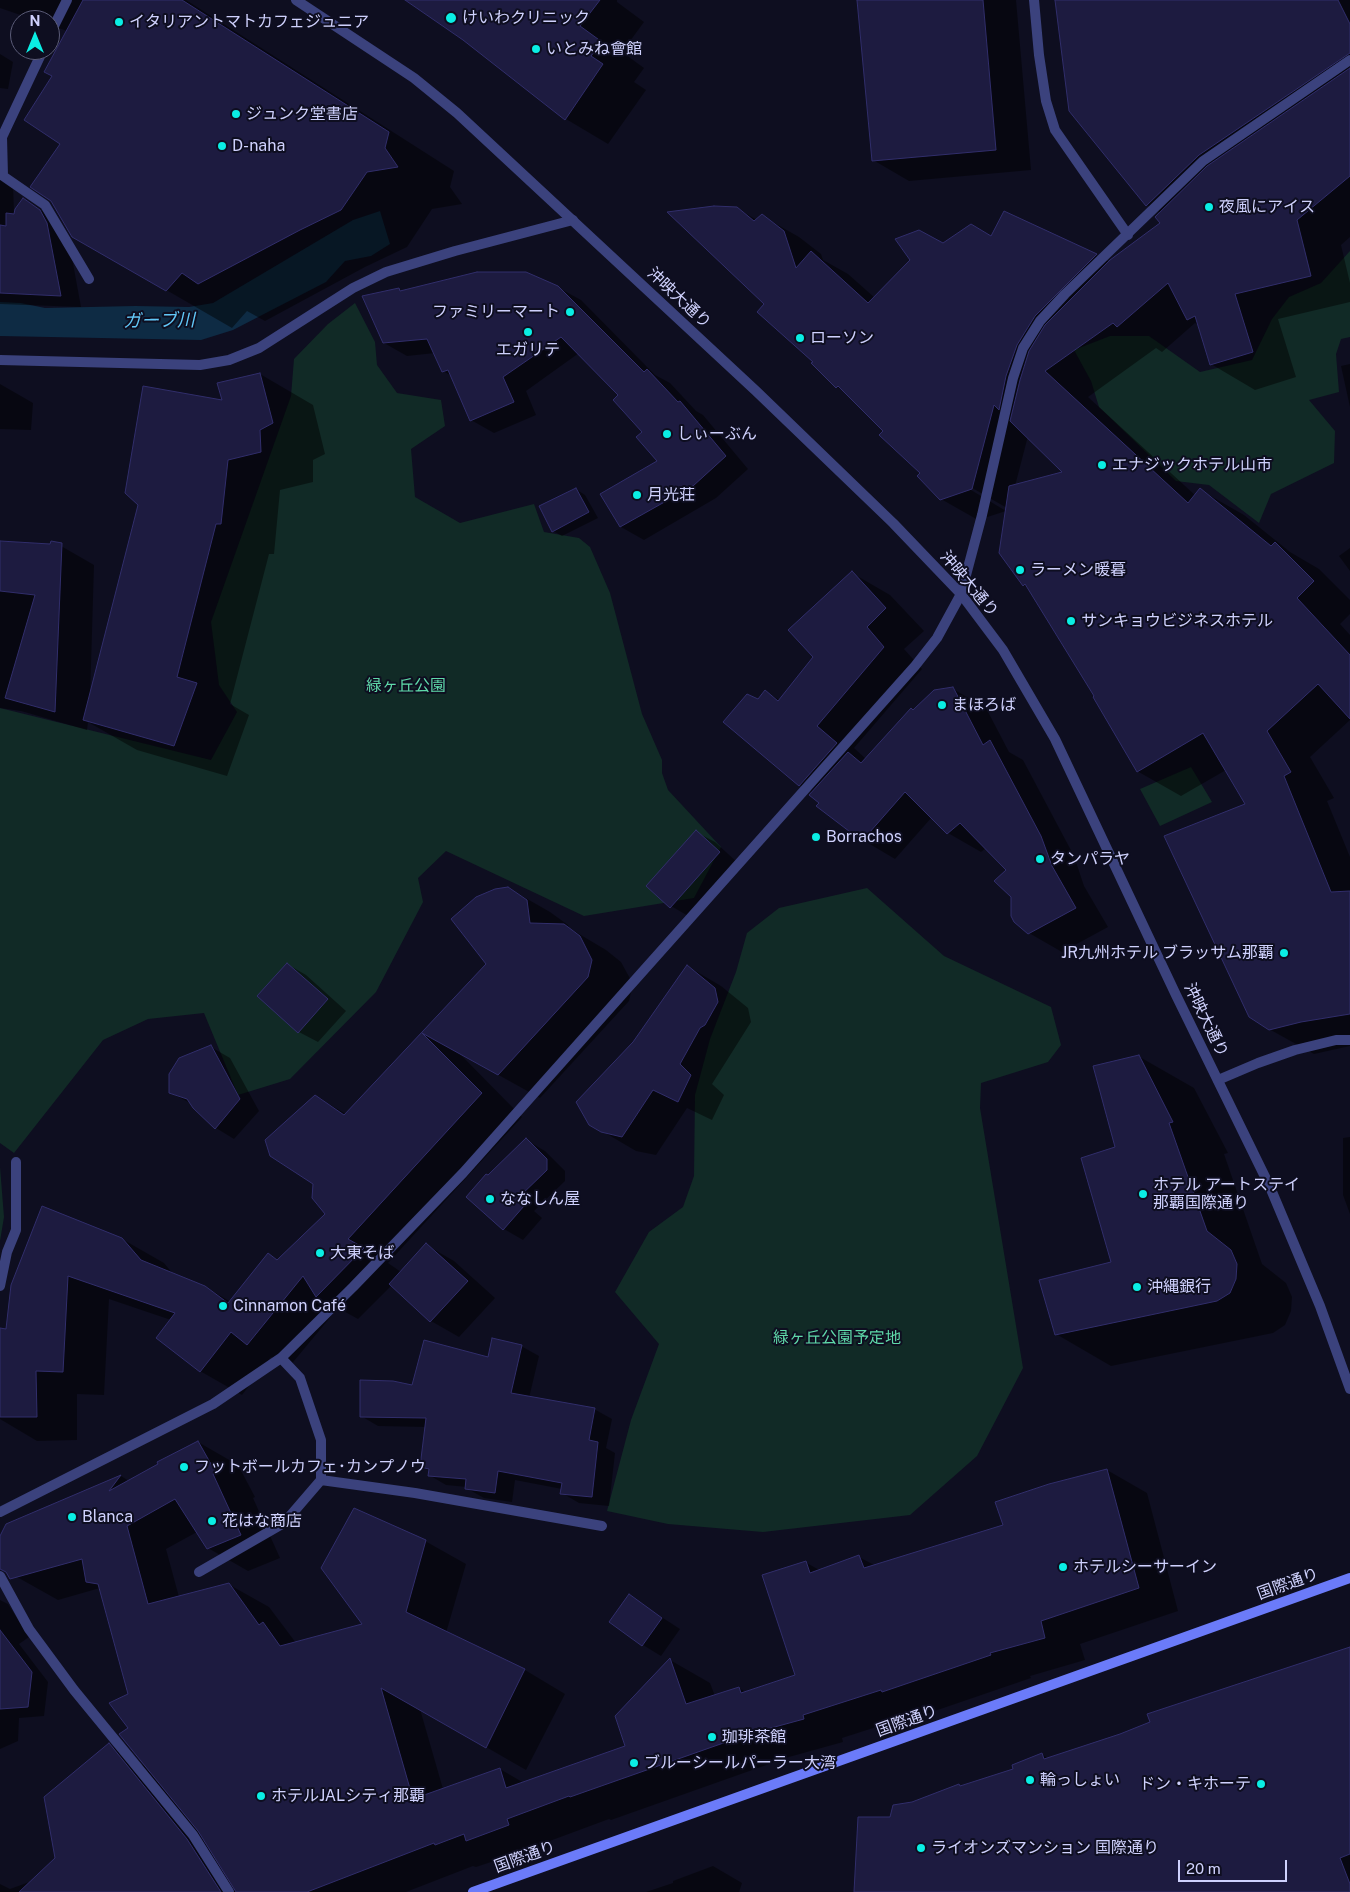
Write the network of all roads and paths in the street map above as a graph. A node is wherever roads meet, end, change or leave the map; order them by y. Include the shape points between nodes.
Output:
1 (67, 0) edge
2 (296, 0) edge
3 (1034, 0) edge
4 (60, 14) edge
5 (37, 60) edge
6 (1350, 60) edge
7 (573, 220) junction
8 (1128, 235) junction
9 (89, 279) dead end
10 (0, 360) edge
11 (961, 594) junction
12 (1350, 1040) edge
13 (1218, 1080) junction
14 (16, 1162) dead end
15 (0, 1286) edge
16 (281, 1358) junction
17 (1350, 1389) edge
18 (321, 1480) junction
19 (0, 1512) edge
20 (602, 1526) dead end
21 (199, 1572) dead end
22 (0, 1576) edge
23 (1350, 1578) edge
24 (229, 1892) edge
25 (473, 1892) edge

1 - 4 street
2 - 7 street, 沖映大通り via 414,78 457,113
3 - 8 street via 1046,101 1055,130
5 - 9 street via 2,137 3,176 45,205
6 - 8 street via 1203,161
7 - 10 street via 386,272 353,288 259,348 228,360 200,364
7 - 11 street, 沖映大通り via 894,523
8 - 11 street via 1065,294 1040,321 1023,348
11 - 13 street, 沖映大通り via 1003,650 1055,739
11 - 16 street via 937,638 915,666 463,1173
12 - 13 street via 1336,1040 1295,1050
13 - 17 street, 沖映大通り via 1292,1237
14 - 15 street via 16,1230 7,1252
16 - 18 street via 300,1378 321,1440
16 - 19 street via 213,1404
18 - 20 street
18 - 21 street via 284,1523
22 - 24 street via 30,1629 74,1690 193,1835
23 - 25 main road, 国際通り

